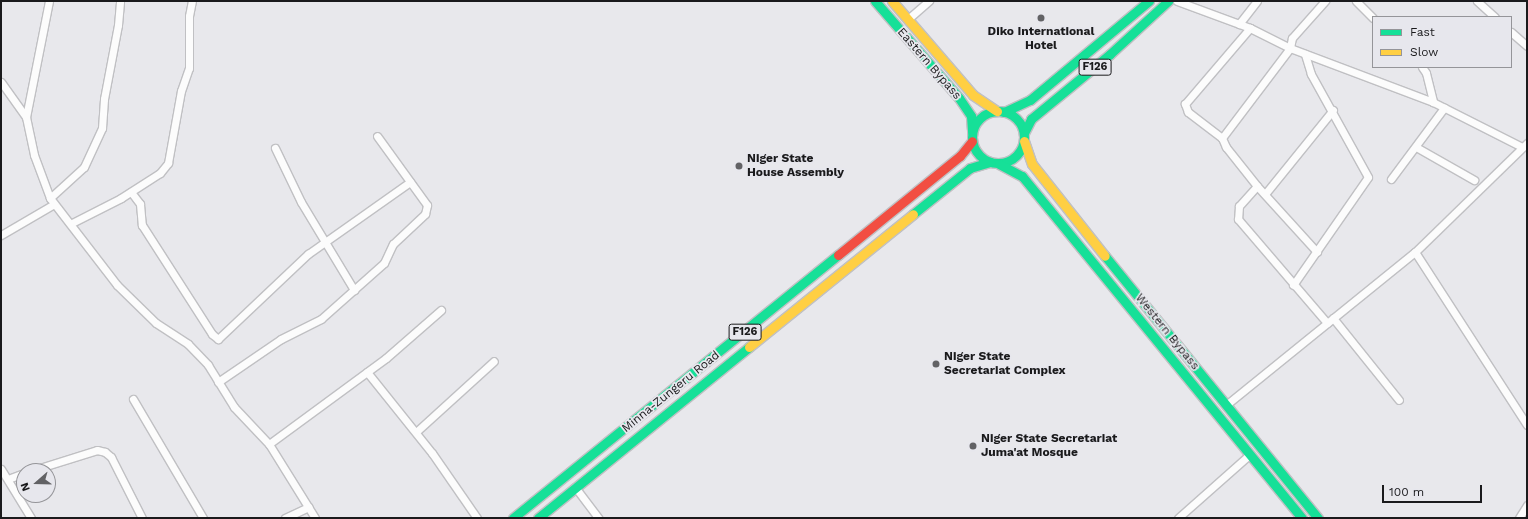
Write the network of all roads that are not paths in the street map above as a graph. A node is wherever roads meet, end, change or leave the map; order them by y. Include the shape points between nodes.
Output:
1 (49, 1) edge
2 (120, 1) edge
3 (192, 1) edge
4 (875, 1) edge
5 (892, 1) edge
6 (929, 1) edge
7 (1149, 1) edge
8 (1168, 1) edge
9 (1177, 1) edge
10 (1257, 1) edge
11 (1325, 1) edge
12 (1356, 1) edge
13 (1477, 1) edge
14 (1493, 16) edge
15 (1372, 17) edge
16 (908, 19) junction
17 (1239, 24) junction
18 (1250, 28) junction
19 (1512, 33) edge
20 (1527, 46) edge
21 (1290, 48) junction
22 (1305, 54) junction
23 (1423, 68) edge
24 (1, 82) edge
25 (1433, 102) junction
26 (1444, 108) junction
27 (1332, 110) junction
28 (1001, 111) junction
29 (26, 117) junction
30 (377, 136) dead end
31 (972, 136) junction
32 (1024, 137) junction
33 (1222, 138) junction
34 (1524, 145) edge
35 (1416, 147) junction
36 (275, 148) dead end
37 (994, 163) junction
38 (1390, 179) dead end
39 (1474, 180) dead end
40 (410, 182) junction
41 (1257, 186) junction
42 (131, 192) junction
43 (1265, 194) junction
44 (52, 201) junction
45 (72, 223) junction
46 (1, 235) edge
47 (325, 242) junction
48 (1317, 252) junction
49 (1415, 252) junction
50 (1293, 285) junction
51 (354, 290) junction
52 (441, 310) dead end
53 (1330, 321) junction
54 (494, 361) dead end
55 (367, 372) junction
56 (218, 382) junction
57 (671, 392) junction
58 (133, 399) dead end
59 (1399, 400) dead end
60 (679, 403) junction
61 (1226, 405) junction
62 (1527, 425) edge
63 (416, 432) junction
64 (268, 444) junction
65 (1250, 454) junction
66 (56, 463) edge
67 (1, 469) edge
68 (16, 476) edge
69 (8, 478) junction
70 (575, 487) junction
71 (1527, 505) edge
72 (309, 507) junction
73 (30, 518) edge
74 (142, 518) edge
75 (203, 518) edge
76 (285, 518) edge
77 (315, 518) edge
78 (477, 518) edge
79 (513, 518) edge
80 (538, 518) edge
81 (598, 518) edge
82 (1178, 518) edge
83 (1302, 518) edge
84 (1318, 518) edge
85 (1520, 518) edge

1 - 29 street
2 - 44 street via 104,99 102,128 84,167
3 - 42 street via 189,16 189,68 181,90 168,163 160,173
4 - 31 main road, Eastern Bypass via 968,110
5 - 16 main road, Eastern Bypass
6 - 16 street
7 - 28 main road, F126 via 1030,100
8 - 32 main road, F126 via 1110,54 1040,111 1031,120
9 - 17 street
10 - 17 street
11 - 21 street via 1292,38
12 - 15 street
13 - 14 street
16 - 28 main road, Eastern Bypass via 973,95
17 - 18 street
18 - 21 street
18 - 33 street via 1185,104 1188,112
19 - 20 street
21 - 22 street
21 - 33 street
22 - 25 street
22 - 27 street via 1311,74
23 - 25 street
24 - 29 street
25 - 26 street
26 - 34 street
26 - 35 street
27 - 43 street
27 - 48 street via 1368,178
28 - 31 main road, F126 via 981,117
28 - 32 main road via 1018,120
29 - 44 street via 34,155
30 - 40 street
31 - 37 main road via 975,150
31 - 57 main road, Minna-Zungeru Road / F126 via 960,156
32 - 37 main road, F126 via 1016,157
32 - 61 main road, Western Bypass via 1032,164 1055,195
33 - 41 street via 1226,148
34 - 49 street
35 - 38 street
35 - 39 street
36 - 47 street via 301,202
37 - 60 main road, Minna-Zungeru Road / F126 via 970,168
37 - 65 main road, Western Bypass via 1022,176
40 - 47 street
40 - 51 street via 427,205 427,210 393,244 384,264
41 - 43 street
41 - 50 street via 1239,206 1238,219
42 - 45 street
42 - 47 street via 140,204 142,225 212,334 218,339 308,254
43 - 48 street
44 - 45 street
44 - 46 street
45 - 56 street via 85,246 117,285 156,323 198,353
47 - 51 street
48 - 50 street
49 - 53 street
49 - 62 street
50 - 53 street
51 - 56 street via 321,319 281,339
52 - 55 street
53 - 59 street
53 - 61 street
54 - 63 street
55 - 63 street
55 - 64 street
56 - 64 street via 234,407
57 - 60 main road
57 - 79 main road, Minna-Zungeru Road / F126
58 - 75 street
60 - 70 main road, Minna-Zungeru Road / F126
61 - 84 main road, Western Bypass
63 - 78 street
64 - 72 street
65 - 82 street
65 - 83 main road, Western Bypass
66 - 74 street via 97,450 105,452 111,457
67 - 69 street
68 - 69 street
69 - 73 street
70 - 80 main road, Minna-Zungeru Road / F126
70 - 81 street
71 - 85 street
72 - 76 street
72 - 77 street

